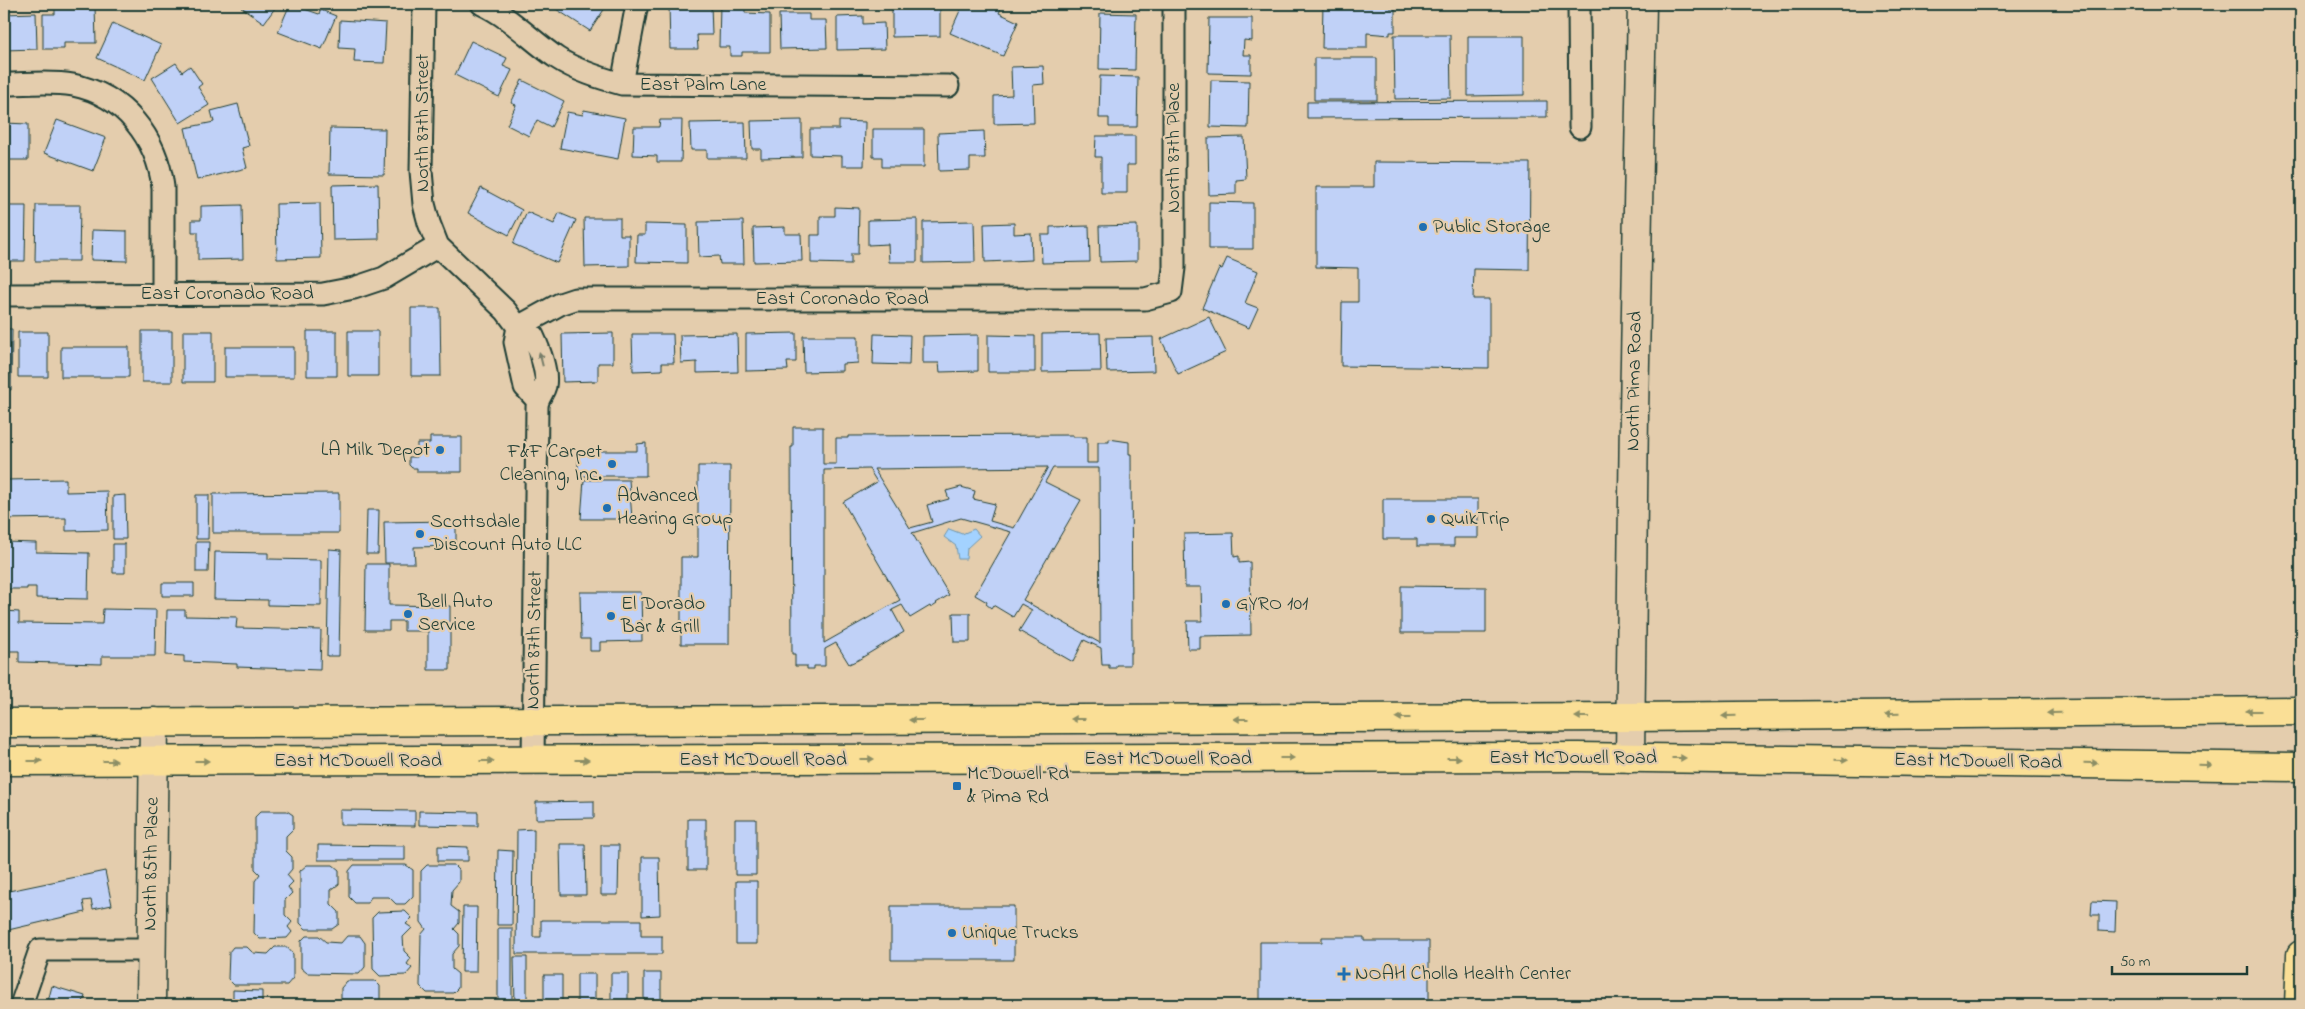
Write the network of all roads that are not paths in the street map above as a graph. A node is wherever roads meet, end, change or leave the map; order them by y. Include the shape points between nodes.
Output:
1 (424, 4) edge
2 (482, 4) edge
3 (637, 4) edge
4 (1174, 4) edge
5 (1579, 4) edge
6 (1642, 4) edge
7 (4, 84) edge
8 (622, 84) junction
9 (948, 86) dead end
10 (1580, 128) dead end
11 (438, 246) junction
12 (1171, 292) joint
13 (162, 294) junction
14 (4, 295) edge
15 (518, 327) junction
16 (2301, 711) edge
17 (1631, 718) junction
18 (1152, 719) junction
19 (768, 720) junction
20 (534, 721) junction
21 (4, 722) edge
22 (154, 722) junction
23 (1630, 758) junction
24 (1151, 759) junction
25 (153, 760) junction
26 (534, 760) junction
27 (769, 760) junction
28 (4, 761) edge
29 (2301, 768) edge
30 (151, 950) junction
31 (2301, 955) edge
32 (20, 1005) edge
33 (151, 1005) edge
34 (2299, 1005) edge

1 - 11 street, North 87th Street via 422,188 429,224
2 - 8 street, East Palm Lane via 495,10 558,59 596,77
3 - 8 street
4 - 12 street, North 87th Place via 1174,268
5 - 10 street
6 - 17 main road, North Pima Road
7 - 13 street via 72,85 87,90 127,113 146,135 161,170 163,187
8 - 9 street, East Palm Lane
11 - 13 street, East Coronado Road via 384,278 323,294
11 - 15 street, North 87th Street via 506,311
12 - 15 street, East Coronado Road via 1145,299 574,299
13 - 14 street, East Coronado Road
15 - 20 street, North 87th Street via 534,336 543,365 545,386 537,400
16 -> 17 main road, East McDowell Road
17 -> 18 main road, East McDowell Road
17 - 23 main road, North Pima Road
18 -> 19 main road, East McDowell Road
18 - 24 main road
19 - 20 main road, East McDowell Road
19 - 27 main road
20 - 22 main road, East McDowell Road
20 - 26 street, North 87th Street
21 - 22 main road, East McDowell Road
22 - 25 main road, North 85th Place
24 -> 23 main road, East McDowell Road
23 -> 29 main road, East McDowell Road
27 -> 24 main road, East McDowell Road
25 -> 26 main road, East McDowell Road
28 -> 25 main road, East McDowell Road
25 - 30 main road, North 85th Place
26 -> 27 main road, East McDowell Road
30 - 32 street via 40,950
30 - 33 main road, North 85th Place
31 - 34 main road

